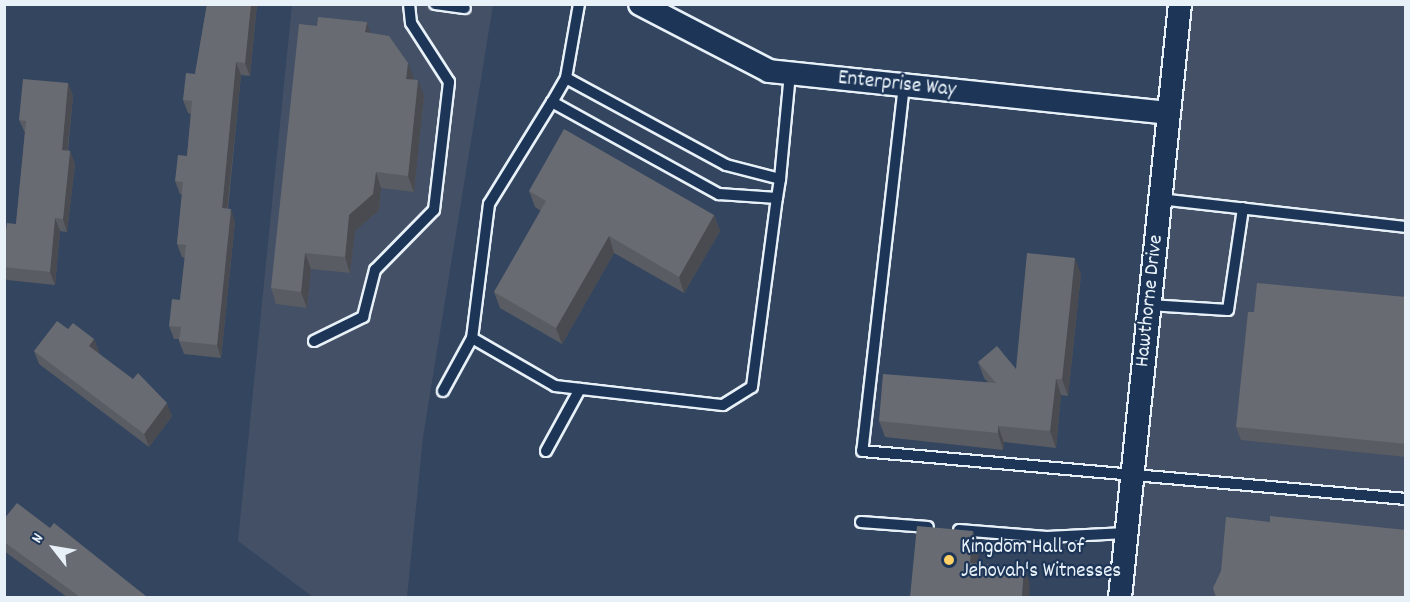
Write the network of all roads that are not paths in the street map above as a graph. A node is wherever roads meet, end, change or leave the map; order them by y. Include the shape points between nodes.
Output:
1 (409, 4) edge
2 (435, 4) edge
3 (579, 4) edge
4 (640, 4) edge
5 (1180, 4) edge
6 (465, 8) dead end
7 (790, 74) junction
8 (566, 78) junction
9 (904, 85) junction
10 (552, 102) junction
11 (1169, 113) junction
12 (780, 179) junction
13 (777, 198) junction
14 (1160, 199) junction
15 (1243, 208) junction
16 (1406, 227) edge
17 (1149, 304) junction
18 (472, 338) junction
19 (314, 341) dead end
20 (580, 389) junction
21 (443, 391) dead end
22 (546, 451) dead end
23 (1132, 474) junction
24 (1406, 499) edge
25 (861, 522) dead end
26 (1126, 534) junction
27 (1120, 597) edge

1 - 19 lane via 411,23 449,82 434,210 375,270 363,317
2 - 6 lane
3 - 8 lane
4 - 7 street, Enterprise Way via 769,71
5 - 11 street, Hawthorne Drive
7 - 9 street, Enterprise Way
7 - 12 lane
8 - 10 lane
8 - 12 lane via 726,165
9 - 11 street, Enterprise Way
9 - 23 lane via 862,451
10 - 13 lane via 719,194
10 - 18 lane via 489,204
11 - 14 street, Hawthorne Drive
12 - 13 lane
13 - 20 lane via 752,387 723,405
14 - 15 lane
14 - 17 street, Hawthorne Drive
15 - 16 lane
15 - 17 lane via 1228,310
17 - 23 street, Hawthorne Drive
18 - 20 lane via 555,386
18 - 21 lane
20 - 22 lane
23 - 24 lane
23 - 26 street, Hawthorne Drive
25 - 26 lane via 1047,537
26 - 27 street, Hawthorne Drive

